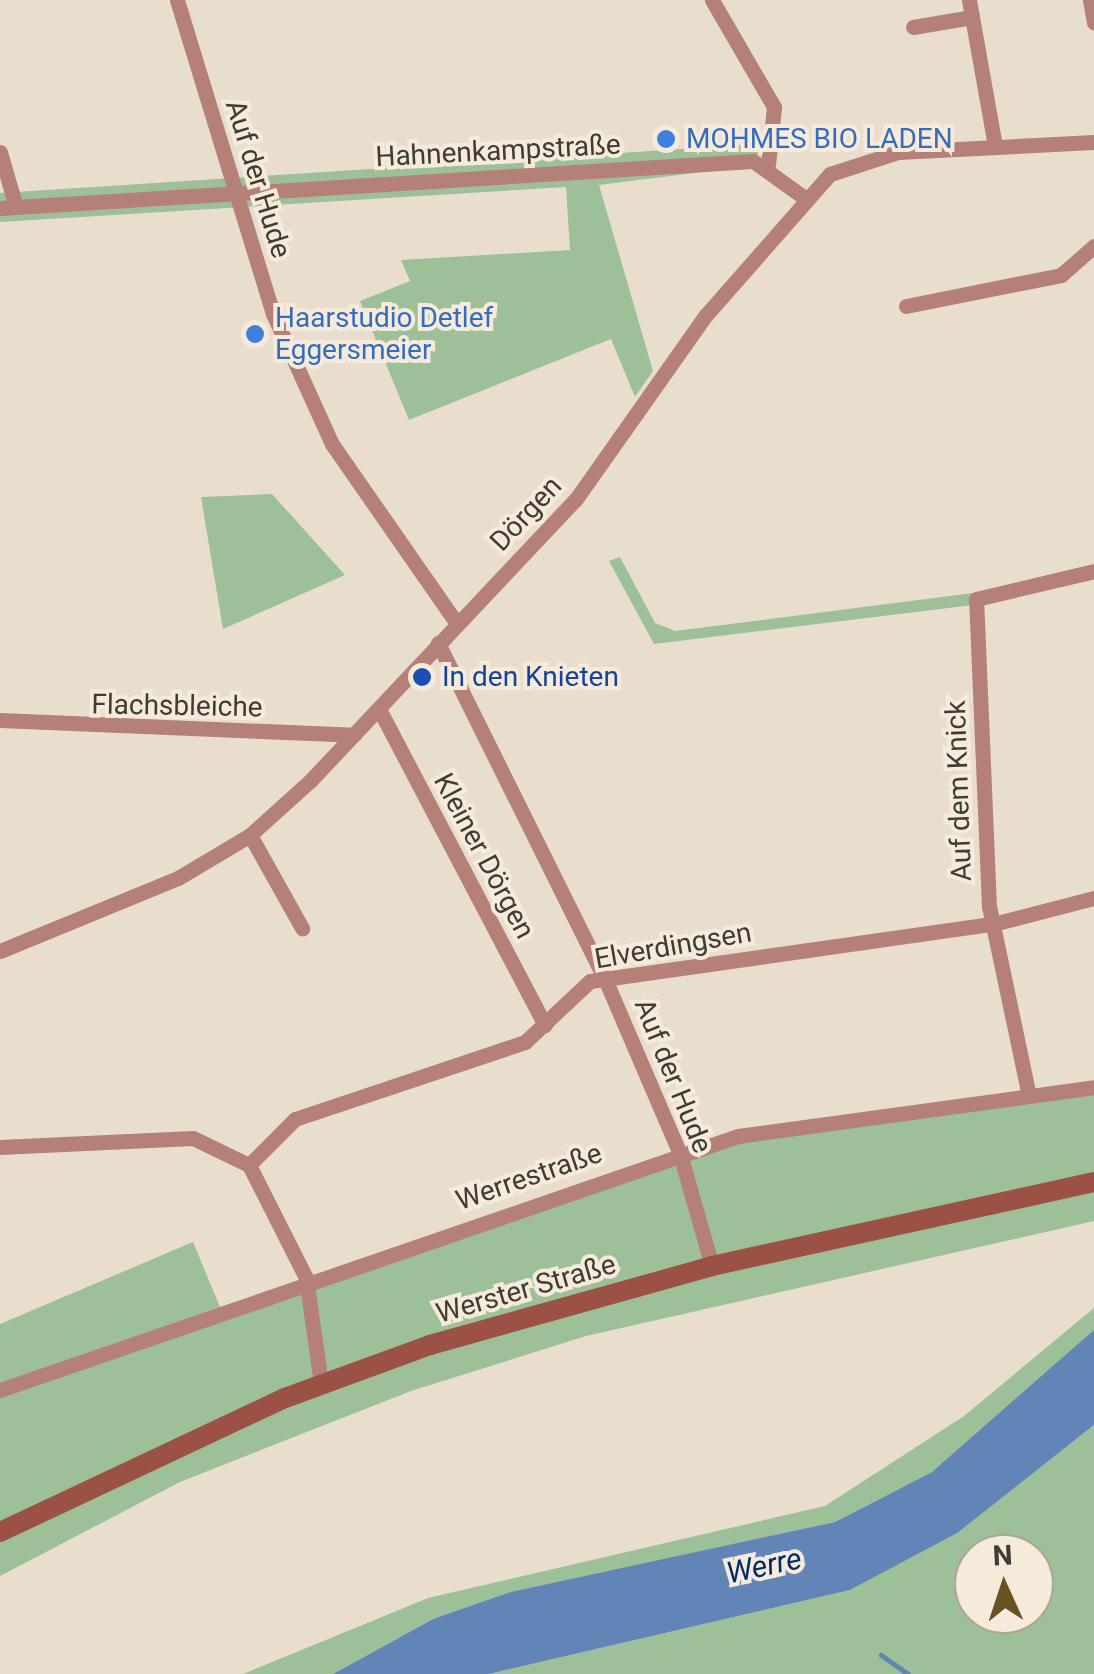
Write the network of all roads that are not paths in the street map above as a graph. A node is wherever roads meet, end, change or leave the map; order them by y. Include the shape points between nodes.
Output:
1 (176, 0) edge
2 (712, 0) edge
3 (1090, 0) edge
4 (971, 8) edge
5 (1094, 23) edge
6 (913, 27) dead end
7 (1094, 142) edge
8 (995, 146) junction
9 (0, 152) edge
10 (768, 166) junction
11 (236, 192) junction
12 (802, 196) junction
13 (8, 208) edge
14 (1094, 246) edge
15 (906, 306) dead end
16 (1094, 571) edge
17 (457, 624) junction
18 (438, 643) junction
19 (379, 709) junction
20 (0, 720) edge
21 (354, 735) junction
22 (250, 835) junction
23 (1094, 898) edge
24 (997, 923) junction
25 (302, 928) dead end
26 (0, 952) edge
27 (606, 979) junction
28 (544, 1025) junction
29 (1094, 1070) edge
30 (1086, 1087) edge
31 (1030, 1096) junction
32 (0, 1147) edge
33 (680, 1154) junction
34 (249, 1165) junction
35 (1094, 1182) edge
36 (712, 1266) junction
37 (306, 1278) junction
38 (321, 1384) junction
39 (0, 1390) edge
40 (0, 1532) edge

1 - 11 street, Auf der Hude
2 - 10 street via 774,107
3 - 5 street
4 - 6 street
4 - 8 street
7 - 8 street
8 - 12 street via 863,158
9 - 13 street
10 - 11 street, Hahnenkampstraße
10 - 12 street
11 - 13 street, Hahnenkampstraße
11 - 17 street, Auf der Hude via 273,314 332,444
12 - 17 street, Dörgen via 576,499
14 - 15 street via 1061,275
16 - 24 street, Auf dem Knick via 976,599
17 - 18 street, Dörgen
18 - 19 street, Dörgen
18 - 27 street, Auf der Hude
19 - 21 street, Dörgen
19 - 28 street, Kleiner Dörgen
20 - 21 street, Flachsbleiche
21 - 22 street, Dörgen
22 - 25 street
22 - 26 street, Dörgen via 178,878
23 - 24 street, Elverdingsen
24 - 27 street, Elverdingsen
24 - 31 street, Auf dem Knick
27 - 28 street, Elverdingsen via 590,982
27 - 33 street, Auf der Hude
28 - 34 street, Elverdingsen via 525,1042 295,1119
29 - 30 street
30 - 31 street, Werrestraße
31 - 33 street, Werrestraße via 738,1136
32 - 34 street via 192,1138
33 - 36 street, Auf der Hude
33 - 37 street, Werrestraße
34 - 37 street
35 - 36 main road, Werster Straße
36 - 38 main road, Werster Straße
37 - 38 street
37 - 39 street, Werrestraße
38 - 40 main road, Werster Straße

